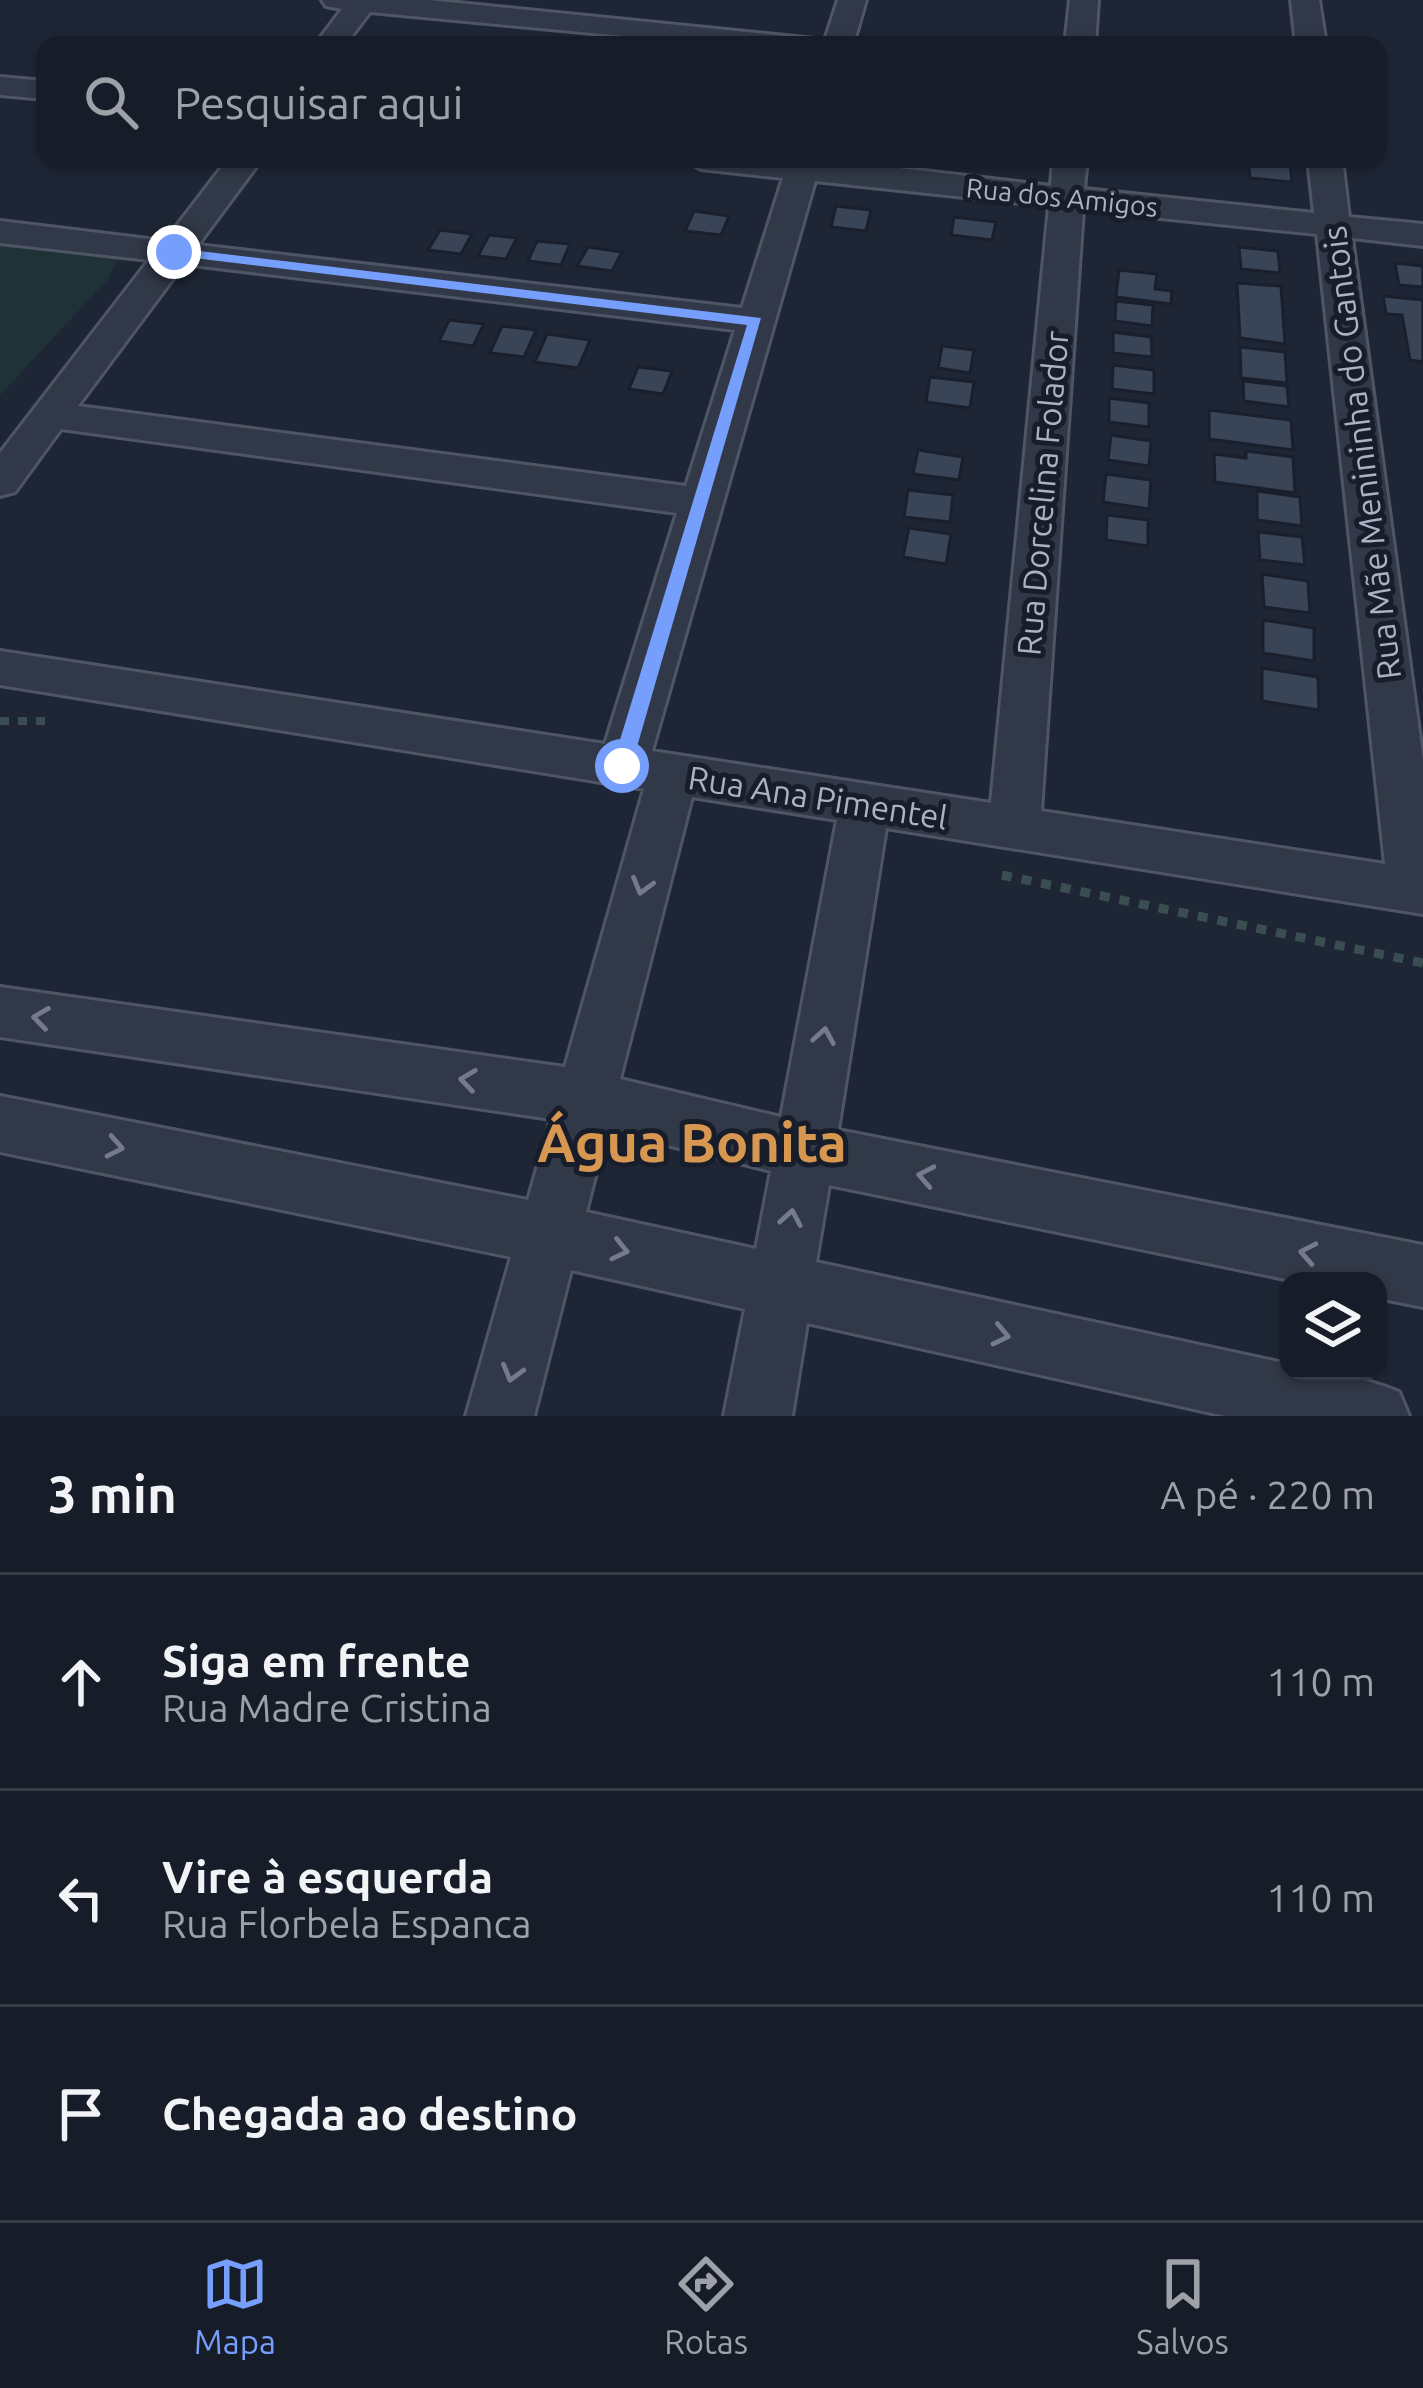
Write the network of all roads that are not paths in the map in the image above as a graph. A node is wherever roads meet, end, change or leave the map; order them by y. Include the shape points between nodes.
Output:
1 (852, 0) edge
2 (1084, 0) edge
3 (1305, 0) edge
4 (354, 1) edge
5 (335, 36) edge
6 (719, 36) edge
7 (841, 36) edge
8 (1081, 36) edge
9 (1310, 36) edge
10 (0, 86) edge
11 (36, 89) edge
12 (237, 168) edge
13 (802, 168) edge
14 (879, 168) edge
15 (1326, 168) edge
16 (1069, 178) edge
17 (1333, 225) junction
18 (0, 232) edge
19 (1423, 235) edge
20 (174, 252) junction
21 (756, 321) junction
22 (50, 415) junction
23 (0, 482) edge
24 (701, 502) junction
25 (0, 668) edge
26 (648, 770) junction
27 (865, 804) junction
28 (1014, 828) junction
29 (1418, 891) edge
30 (0, 1012) edge
31 (584, 1097) junction
32 (0, 1124) edge
33 (803, 1151) junction
34 (551, 1234) junction
35 (1423, 1276) edge
36 (779, 1287) junction
37 (500, 1416) edge
38 (758, 1416) edge
39 (1375, 1416) edge

1 - 7 street
2 - 8 street
3 - 9 street
4 - 5 street
4 - 6 street
10 - 11 street
12 - 20 street
13 - 21 street
14 - 16 street, Rua dos Amigos
15 - 17 street, Rua Mãe Menininha do Gantois
16 - 17 street, Rua dos Amigos
16 - 28 street, Rua Dorcelina Folador
17 - 19 street, Rua dos Amigos
17 - 29 street, Rua Mãe Menininha do Gantois
18 - 20 street
20 - 21 street
20 - 22 street
21 - 24 street
22 - 23 street
22 - 24 street
24 - 26 street
25 - 26 street, Rua Ana Pimentel
26 - 27 street, Rua Ana Pimentel
26 -> 31 street
27 - 28 street, Rua Ana Pimentel
33 -> 27 street
28 - 29 street, Rua Ana Pimentel
31 -> 30 street
31 - 33 street
31 - 34 street
32 -> 34 street
35 -> 33 street
36 -> 33 street
34 -> 36 street
34 -> 37 street
36 - 38 street
36 -> 39 street

